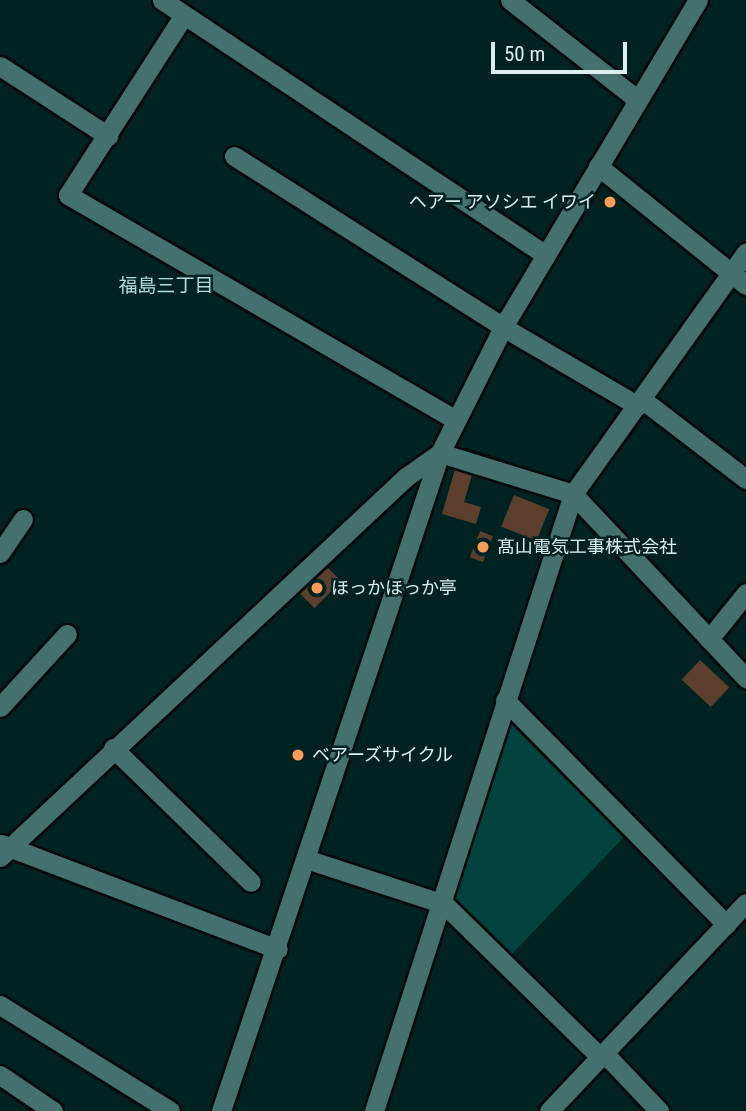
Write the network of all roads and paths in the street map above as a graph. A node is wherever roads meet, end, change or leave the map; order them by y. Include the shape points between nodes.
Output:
1 (162, 0) edge
2 (510, 0) edge
3 (698, 0) edge
4 (184, 15) junction
5 (0, 66) edge
6 (638, 100) junction
7 (108, 136) junction
8 (234, 156) dead end
9 (598, 166) junction
10 (746, 252) edge
11 (544, 254) junction
12 (738, 279) edge
13 (503, 327) junction
14 (640, 403) junction
15 (455, 419) junction
16 (440, 453) junction
17 (746, 479) edge
18 (573, 494) junction
19 (23, 519) dead end
20 (0, 553) edge
21 (746, 593) edge
22 (67, 634) dead end
23 (709, 639) junction
24 (746, 678) edge
25 (505, 700) junction
26 (0, 707) edge
27 (113, 748) junction
28 (3, 850) edge
29 (306, 859) junction
30 (251, 882) dead end
31 (746, 904) edge
32 (444, 905) junction
33 (726, 924) junction
34 (278, 949) junction
35 (0, 1005) edge
36 (603, 1056) junction
37 (0, 1075) edge
38 (53, 1111) edge
39 (170, 1111) edge
40 (221, 1111) edge
41 (374, 1111) edge
42 (550, 1111) edge
43 (659, 1111) edge

1 - 4 street
2 - 6 street
3 - 6 street
4 - 7 street
4 - 11 street
5 - 7 street
6 - 9 street
7 - 15 street via 68,195
8 - 13 street
9 - 11 street
9 - 12 street
10 - 12 street
11 - 13 street
12 - 14 street
13 - 14 street
13 - 15 street
14 - 17 street
14 - 18 street
15 - 16 street
16 - 18 street
16 - 27 street via 405,477
16 - 29 street
18 - 23 street
18 - 25 street
19 - 20 street
21 - 23 street
22 - 26 street
23 - 24 street
25 - 32 street
25 - 33 street
27 - 28 street
27 - 30 street
28 - 34 street
29 - 32 street
29 - 34 street
31 - 33 street
32 - 36 street
32 - 41 street
33 - 36 street
34 - 40 street
35 - 39 street
36 - 42 street
36 - 43 street
37 - 38 street

